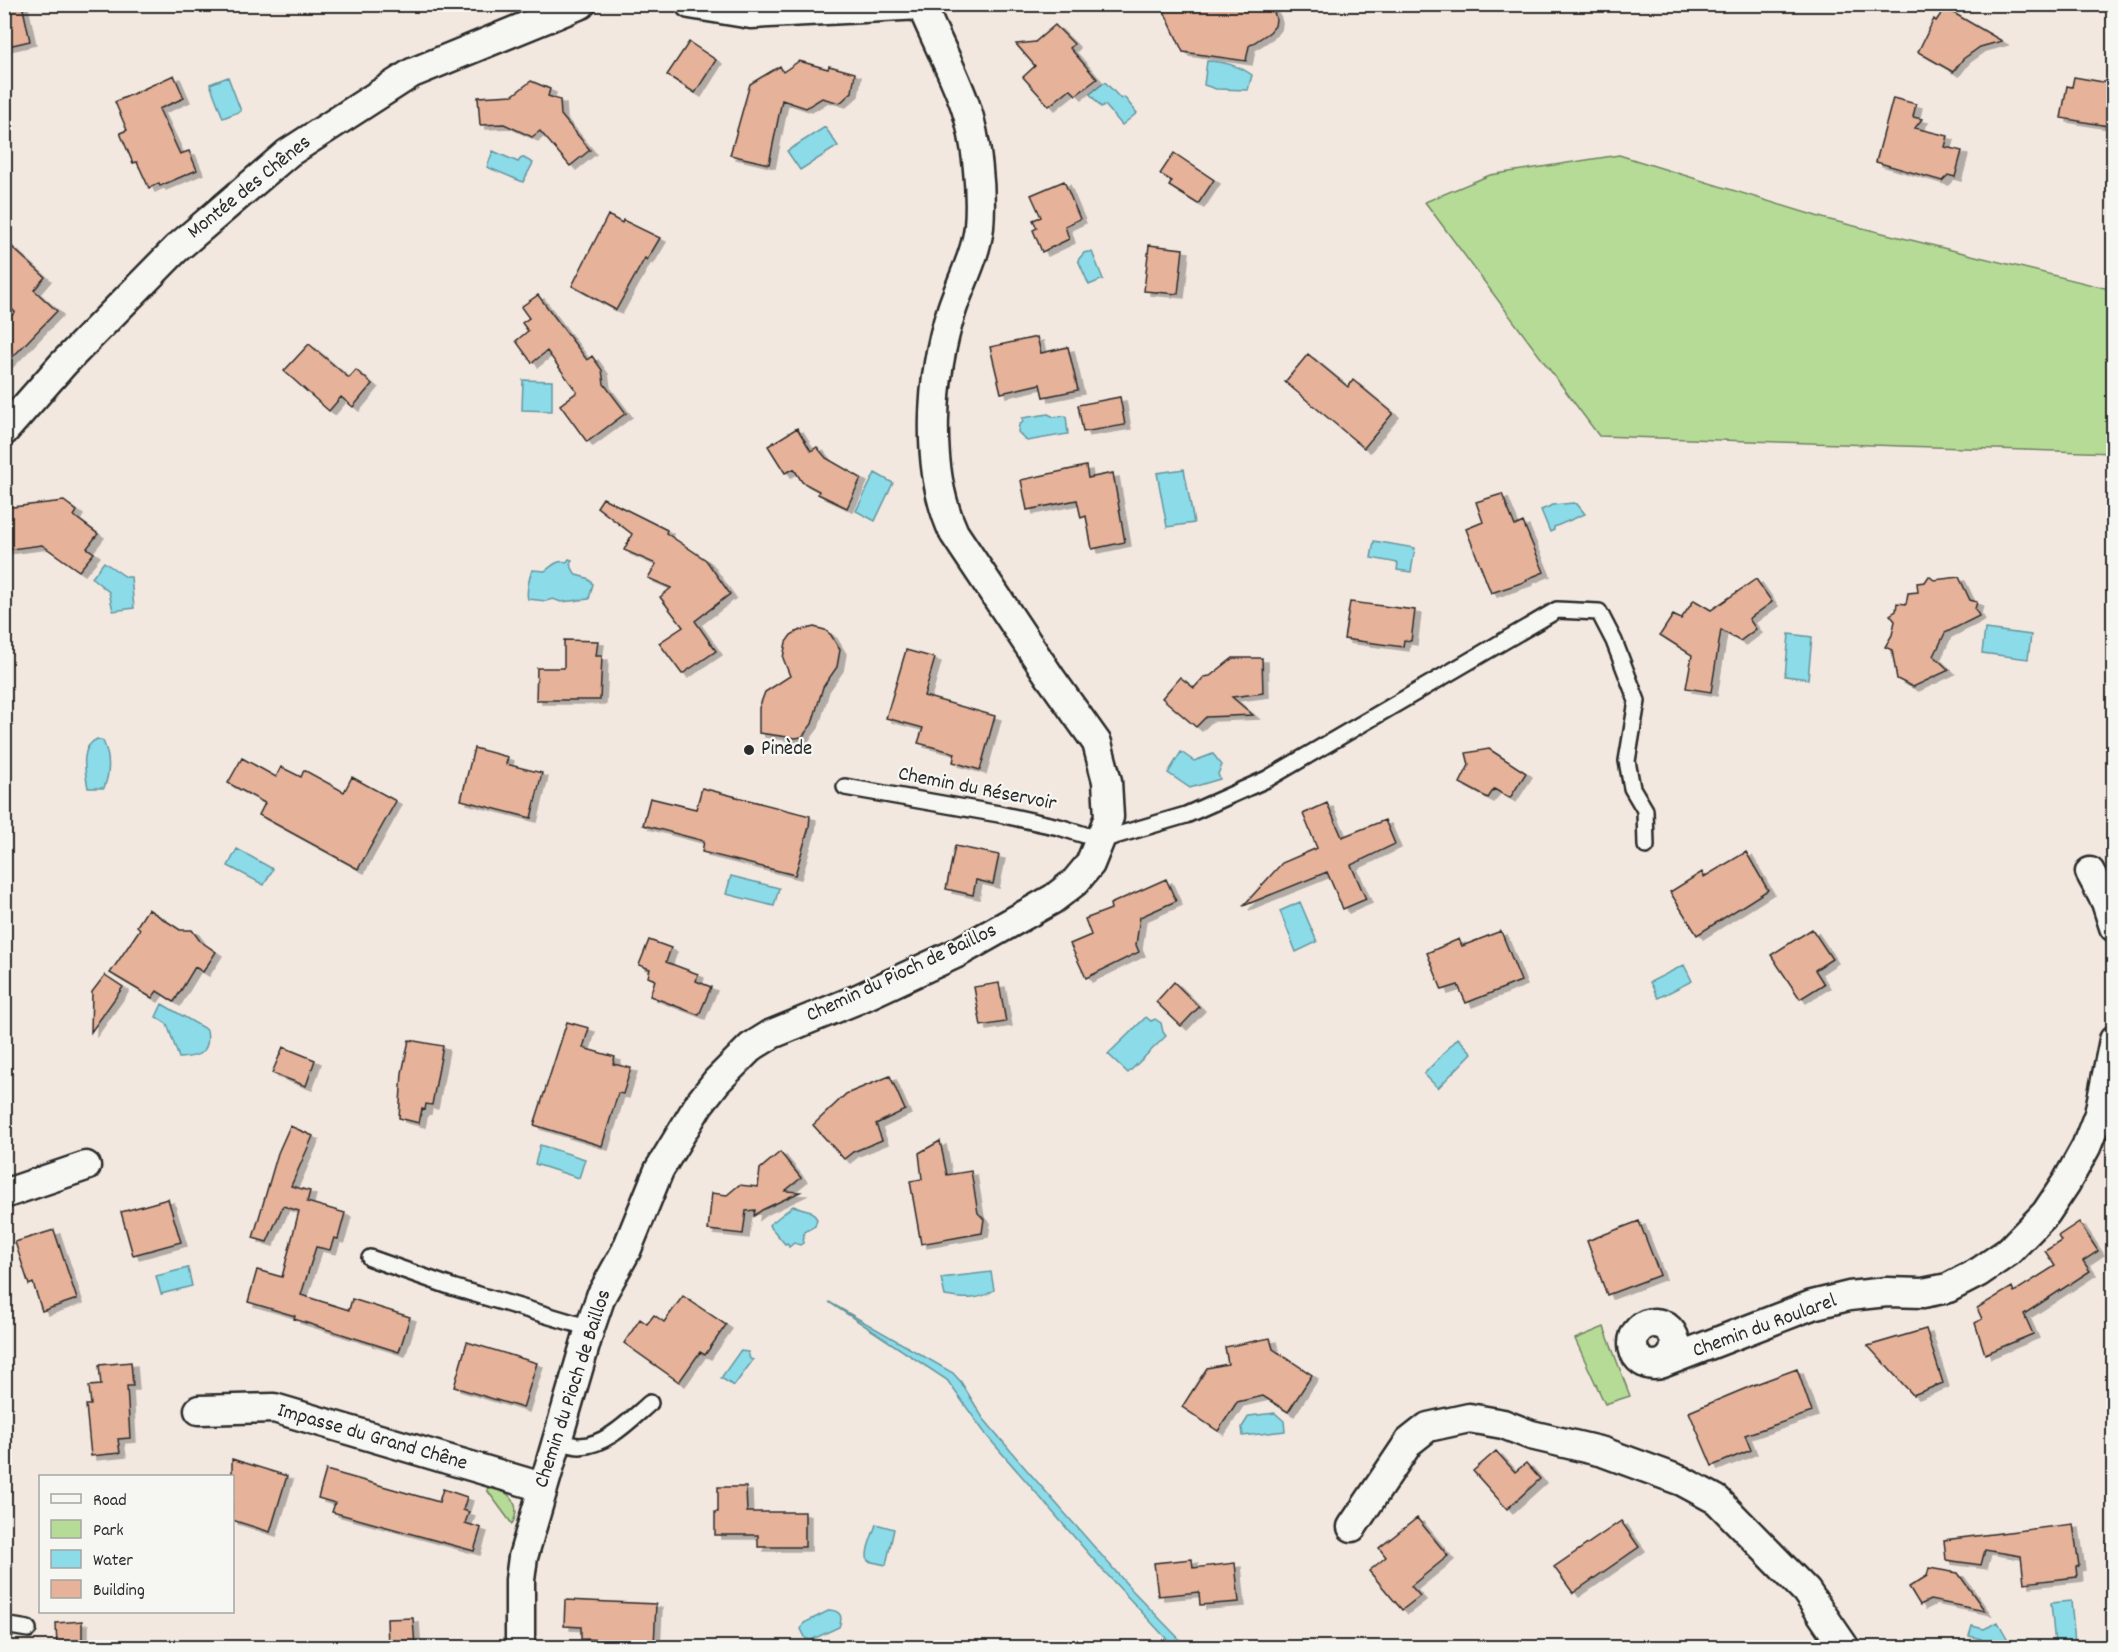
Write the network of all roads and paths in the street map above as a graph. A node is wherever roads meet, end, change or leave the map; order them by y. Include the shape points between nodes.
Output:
1 (581, 4) edge
2 (690, 4) edge
3 (921, 5) edge
4 (4, 431) edge
5 (845, 787) dead end
6 (1101, 840) junction
7 (1646, 846) dead end
8 (2090, 872) dead end
9 (2114, 927) edge
10 (2114, 1041) edge
11 (86, 1166) dead end
12 (4, 1194) edge
13 (370, 1258) dead end
14 (590, 1328) junction
15 (1674, 1336) junction
16 (1705, 1348) junction
17 (1665, 1362) junction
18 (650, 1403) dead end
19 (199, 1410) dead end
20 (556, 1440) junction
21 (542, 1487) junction
22 (1352, 1527) dead end
23 (4, 1625) edge
24 (28, 1629) dead end
25 (519, 1647) edge
26 (1845, 1647) edge

1 - 4 street, Montée des Chênes via 412,73 288,153 176,249 63,364
2 - 3 street via 751,14
3 - 6 street, Chemin du Pioch de Baillos via 965,104 975,138 977,173 977,241 952,310 935,381 933,419 942,499 954,533 1097,743 1109,799 1109,817
5 - 6 lane, Chemin du Réservoir via 999,814
6 - 7 lane via 1186,814 1267,779 1557,610 1599,612 1637,701 1627,761 1632,788 1645,810
6 - 14 street, Chemin du Pioch de Baillos via 1090,864 1053,899 957,953 772,1034 752,1047 699,1104 659,1170
8 - 9 street
10 - 16 street, Chemin du Roularel via 2099,1114 2086,1146 2046,1213 2008,1252 1948,1288 1849,1296 1812,1305
11 - 12 street
13 - 14 lane
14 - 20 street, Chemin du Pioch de Baillos
15 - 16 street
15 - 17 street via 1675,1351
15 - 17 street via 1668,1328 1653,1323 1644,1326 1634,1338 1635,1353 1641,1361 1655,1365
16 - 17 street, Chemin du Roularel
18 - 20 lane via 608,1437 593,1443 578,1446
19 - 21 street, Impasse du Grand Chêne via 274,1408
20 - 21 street, Chemin du Pioch de Baillos
21 - 25 street, Chemin du Pioch de Baillos via 523,1557
22 - 26 street via 1409,1442 1428,1427 1469,1418 1503,1424 1531,1435 1603,1452 1682,1481 1717,1500 1806,1591
23 - 24 lane

